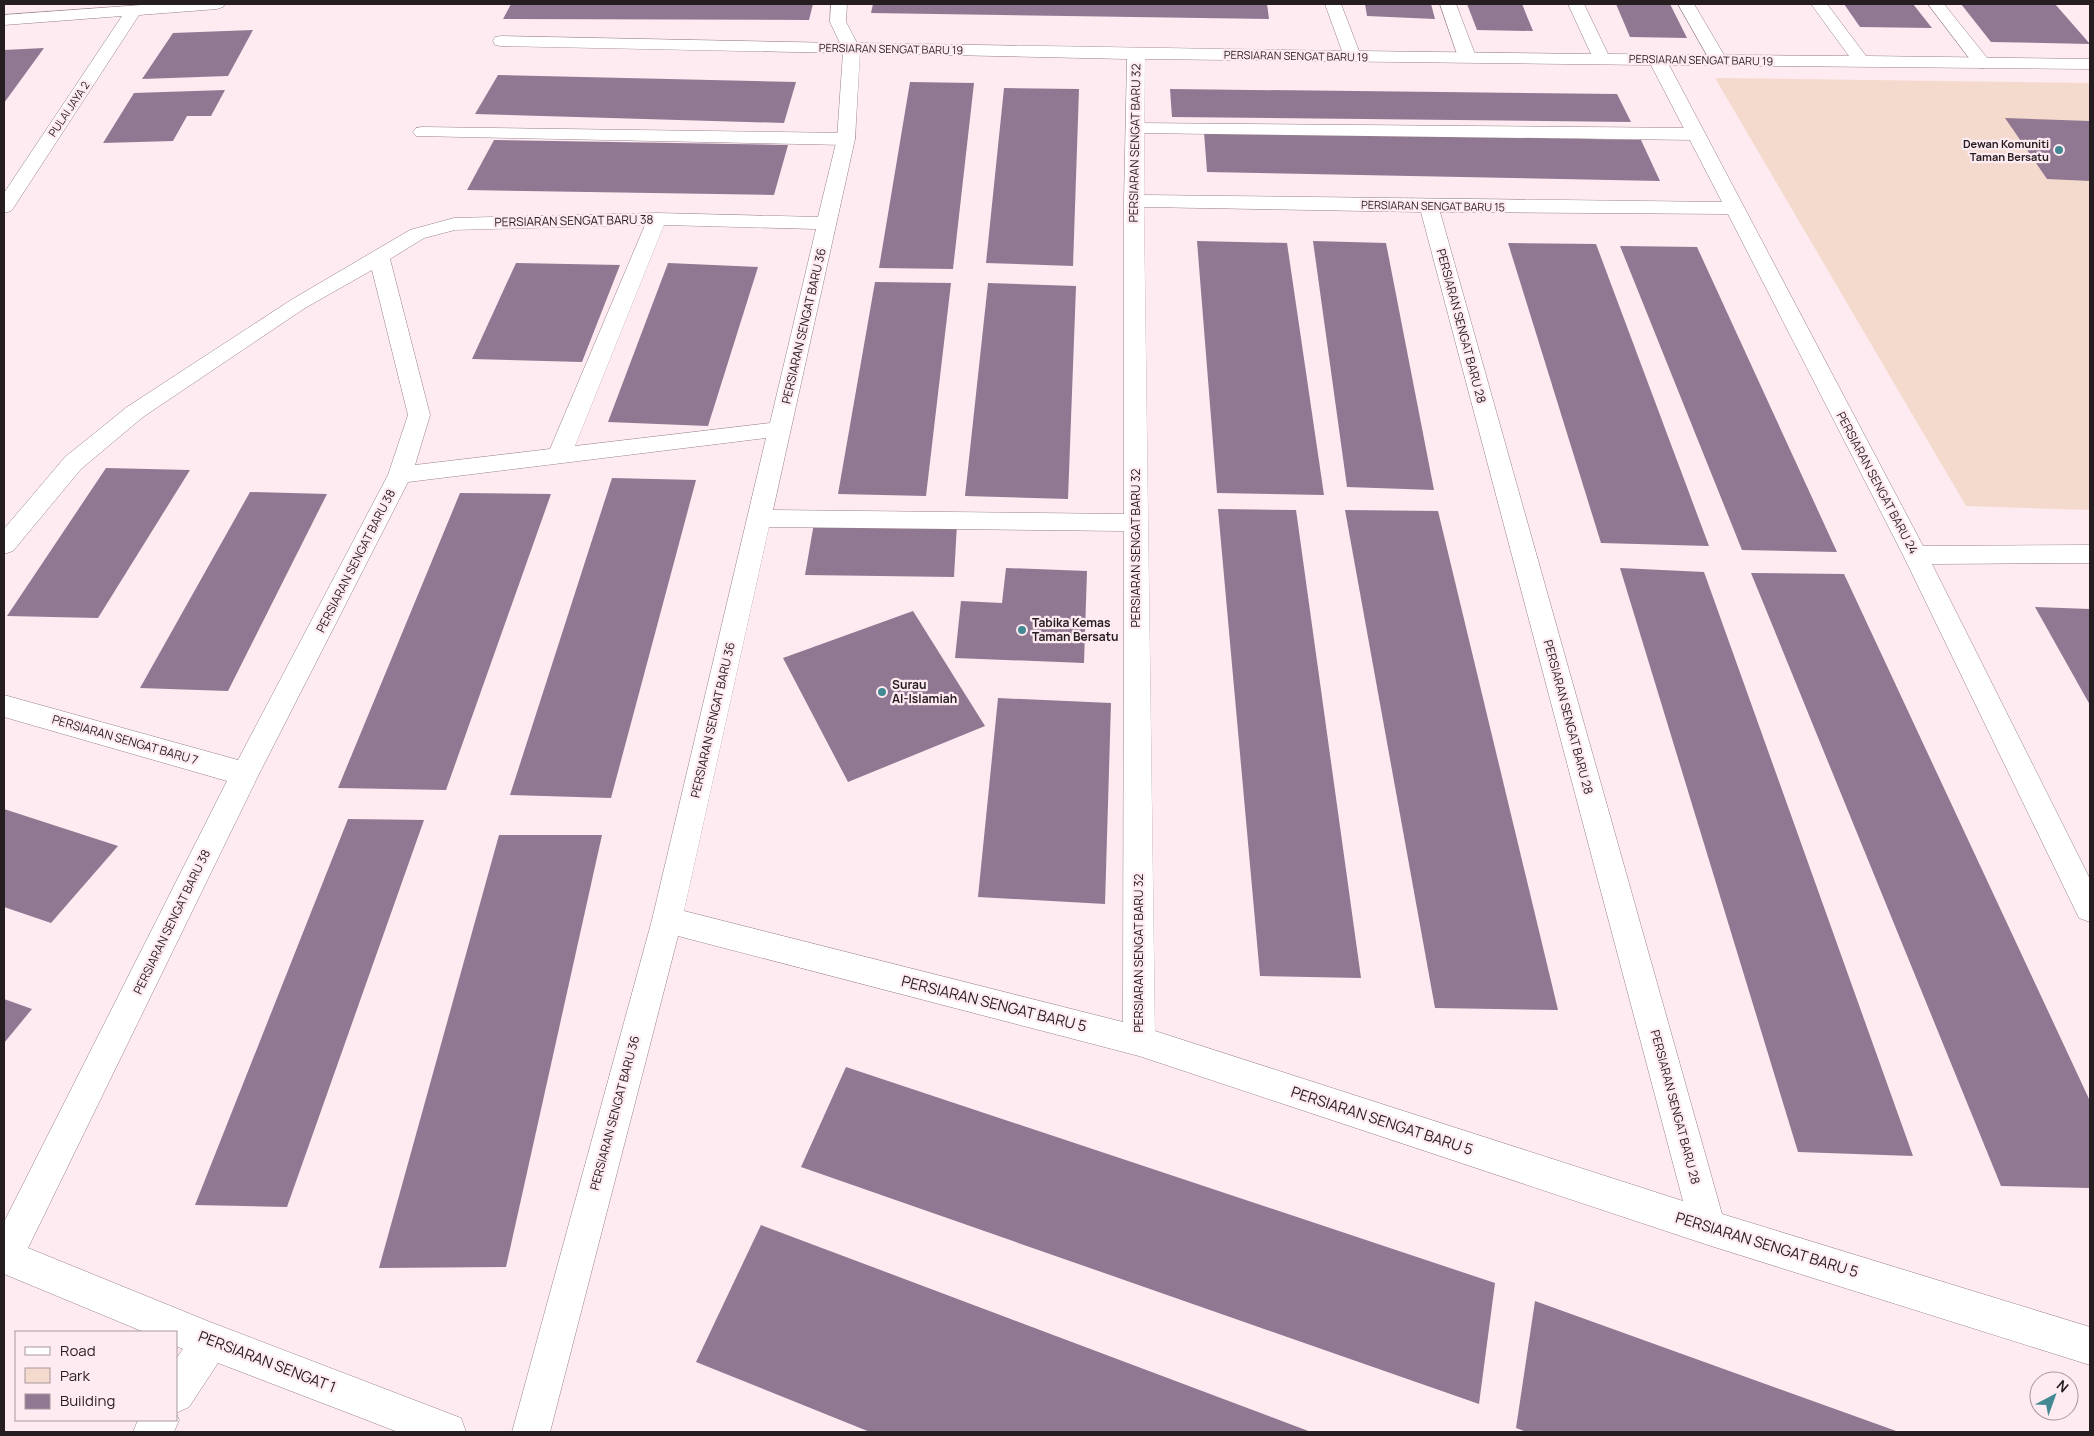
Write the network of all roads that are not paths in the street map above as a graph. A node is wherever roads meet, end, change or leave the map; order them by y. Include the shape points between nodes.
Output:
1 (217, 4) edge
2 (839, 4) edge
3 (1333, 4) edge
4 (1448, 4) edge
5 (1576, 4) edge
6 (1686, 4) edge
7 (1819, 4) edge
8 (1936, 4) edge
9 (134, 10) junction
10 (4, 20) edge
11 (501, 41) dead end
12 (852, 49) junction
13 (1136, 54) junction
14 (1352, 56) junction
15 (1466, 58) junction
16 (1602, 59) junction
17 (1657, 60) junction
18 (1718, 60) junction
19 (1860, 62) junction
20 (1982, 63) junction
21 (2090, 64) edge
22 (1135, 128) junction
23 (422, 132) dead end
24 (1695, 134) junction
25 (846, 139) junction
26 (1134, 200) junction
27 (1429, 206) junction
28 (4, 207) edge
29 (1733, 208) junction
30 (657, 219) junction
31 (828, 222) junction
32 (379, 258) junction
33 (780, 429) junction
34 (559, 456) junction
35 (400, 475) junction
36 (760, 518) junction
37 (1136, 522) junction
38 (4, 545) edge
39 (2090, 554) edge
40 (1915, 555) junction
41 (4, 706) edge
42 (245, 774) junction
43 (2090, 909) edge
44 (667, 920) junction
45 (1139, 1041) junction
46 (1708, 1227) junction
47 (4, 1256) edge
48 (210, 1341) junction
49 (2090, 1346) edge
50 (178, 1391) edge
51 (159, 1421) edge
52 (152, 1432) edge
53 (447, 1432) edge
54 (530, 1432) edge

1 - 9 street
2 - 12 street via 838,22
3 - 14 street
4 - 15 street
5 - 16 street
6 - 18 street
7 - 19 street
8 - 20 street
9 - 10 street
9 - 28 street, PULAI JAYA 2
11 - 12 street, PERSIARAN SENGAT BARU 19
12 - 13 street, PERSIARAN SENGAT BARU 19
12 - 25 street, PERSIARAN SENGAT BARU 36
13 - 14 street, PERSIARAN SENGAT BARU 19
13 - 22 street, PERSIARAN SENGAT BARU 32
14 - 15 street, PERSIARAN SENGAT BARU 19
15 - 16 street, PERSIARAN SENGAT BARU 19
16 - 17 street, PERSIARAN SENGAT BARU 19
17 - 18 street, PERSIARAN SENGAT BARU 19
17 - 24 street, PERSIARAN SENGAT BARU 24
18 - 19 street, PERSIARAN SENGAT BARU 19
19 - 20 street, PERSIARAN SENGAT BARU 19
20 - 21 street, PERSIARAN SENGAT BARU 19
22 - 24 street
22 - 26 street, PERSIARAN SENGAT BARU 32
23 - 25 street
24 - 29 street, PERSIARAN SENGAT BARU 24
25 - 31 street, PERSIARAN SENGAT BARU 36
26 - 27 street, PERSIARAN SENGAT BARU 15
26 - 37 street, PERSIARAN SENGAT BARU 32
27 - 29 street, PERSIARAN SENGAT BARU 15
27 - 46 street, PERSIARAN SENGAT BARU 28
29 - 40 street, PERSIARAN SENGAT BARU 24
30 - 31 street, PERSIARAN SENGAT BARU 38
30 - 32 street, PERSIARAN SENGAT BARU 38 via 454,224 417,234
30 - 34 street
31 - 33 street, PERSIARAN SENGAT BARU 36
32 - 35 street, PERSIARAN SENGAT BARU 38 via 419,415
32 - 38 street via 298,304 135,412 73,463
33 - 34 street
33 - 36 street, PERSIARAN SENGAT BARU 36
34 - 35 street
35 - 42 street, PERSIARAN SENGAT BARU 38
36 - 37 street
36 - 44 street, PERSIARAN SENGAT BARU 36
37 - 45 street, PERSIARAN SENGAT BARU 32
39 - 40 street
40 - 43 street, PERSIARAN SENGAT BARU 24
41 - 42 street, PERSIARAN SENGAT BARU 7
42 - 47 street, PERSIARAN SENGAT BARU 38
44 - 45 street, PERSIARAN SENGAT BARU 5
44 - 54 street, PERSIARAN SENGAT BARU 36
45 - 46 street, PERSIARAN SENGAT BARU 5
46 - 49 street, PERSIARAN SENGAT BARU 5
47 - 48 street, PERSIARAN SENGAT 1
48 - 50 street
48 - 53 street, PERSIARAN SENGAT 1
51 - 52 street

